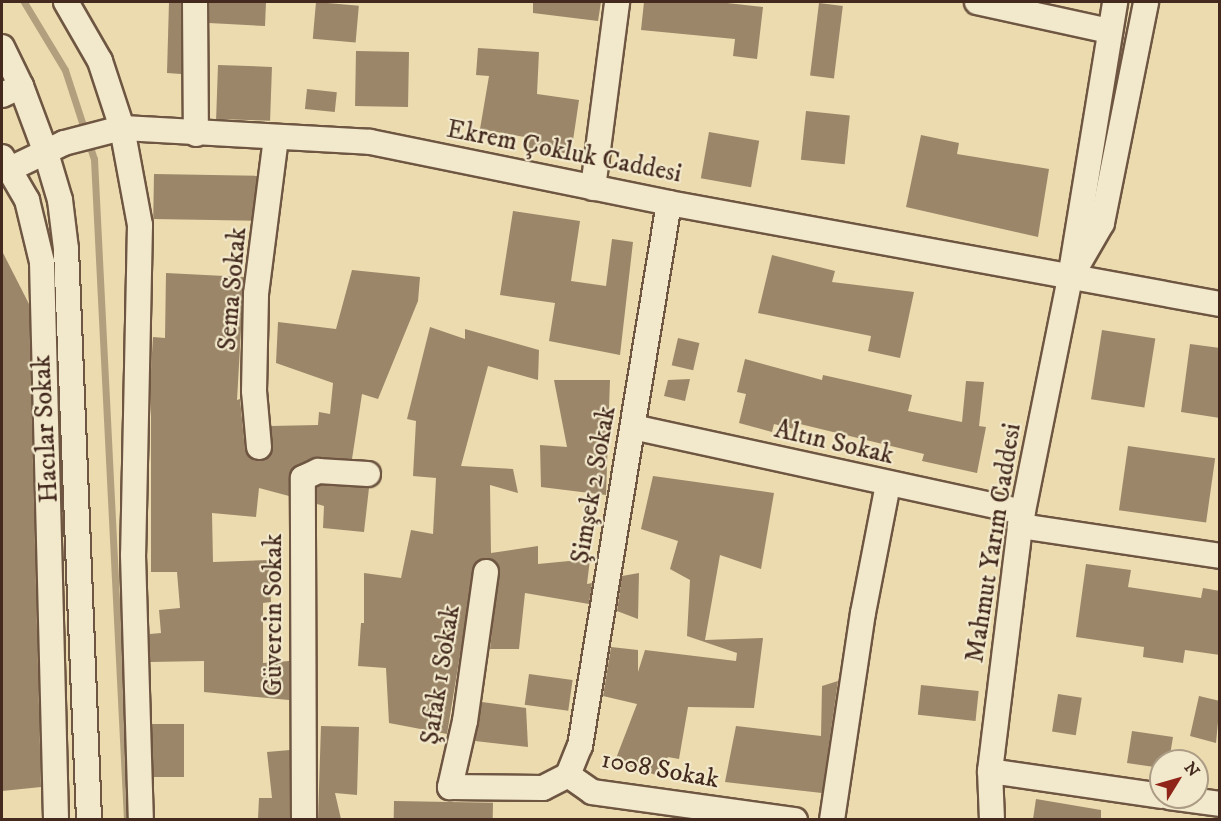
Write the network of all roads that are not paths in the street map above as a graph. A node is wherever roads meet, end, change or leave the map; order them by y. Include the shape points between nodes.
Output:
1 (66, 2) edge
2 (195, 2) edge
3 (617, 2) edge
4 (977, 2) edge
5 (1114, 2) edge
6 (1146, 2) edge
7 (1109, 31) junction
8 (2, 47) edge
9 (11, 90) edge
10 (115, 129) junction
11 (196, 134) junction
12 (276, 137) junction
13 (55, 148) junction
14 (4, 165) edge
15 (593, 188) junction
16 (669, 203) junction
17 (1070, 278) junction
18 (1220, 304) edge
19 (633, 427) junction
20 (259, 447) dead end
21 (368, 474) dead end
22 (888, 484) junction
23 (1022, 519) junction
24 (1220, 556) edge
25 (486, 572) dead end
26 (990, 771) junction
27 (568, 774) junction
28 (450, 787) joint
29 (1149, 794) edge
30 (56, 819) edge
31 (89, 819) edge
32 (141, 819) edge
33 (304, 819) edge
34 (795, 819) edge
35 (832, 819) edge
36 (992, 819) edge

1 - 10 street via 100,61
2 - 11 street
3 - 15 street
4 - 7 street
5 - 7 street, Mahmut Yarım Caddesi
6 - 17 street, Mahmut Yarım Caddesi via 1102,223
7 - 17 street, Mahmut Yarım Caddesi
8 - 9 street, Hacılar Sokak
9 - 13 street, Hacılar Sokak
10 - 11 street, Ekrem Çokluk Caddesi
10 - 13 street, Ekrem Çokluk Caddesi
10 - 32 street via 140,225 133,555
11 - 12 street, Ekrem Çokluk Caddesi
12 - 15 street, Ekrem Çokluk Caddesi via 370,142
12 - 20 street, Sema Sokak via 256,294 254,391
13 - 14 street, Ekrem Çokluk Caddesi
13 - 31 street, Hacılar Sokak via 69,290
14 - 30 street, Hacılar Sokak via 27,200 42,262
15 - 16 street, Ekrem Çokluk Caddesi
16 - 17 street, Ekrem Çokluk Caddesi
16 - 19 street, Şimşek 2 Sokak
17 - 18 street, Ekrem Çokluk Caddesi
17 - 23 street, Mahmut Yarım Caddesi
19 - 22 street, Altın Sokak
19 - 27 street, Şimşek 2 Sokak via 580,747
21 - 33 street, Güvercin Sokak via 318,471 303,478
22 - 23 street, Altın Sokak
22 - 35 street via 863,613
23 - 24 street, Altın Sokak
23 - 26 street, Mahmut Yarım Caddesi
25 - 28 street, Şafak 1 Sokak via 465,721
26 - 29 street
26 - 36 street, Mahmut Yarım Caddesi
27 - 28 street, 1008 Sokak via 543,788
27 - 34 street, 1008 Sokak via 592,792

